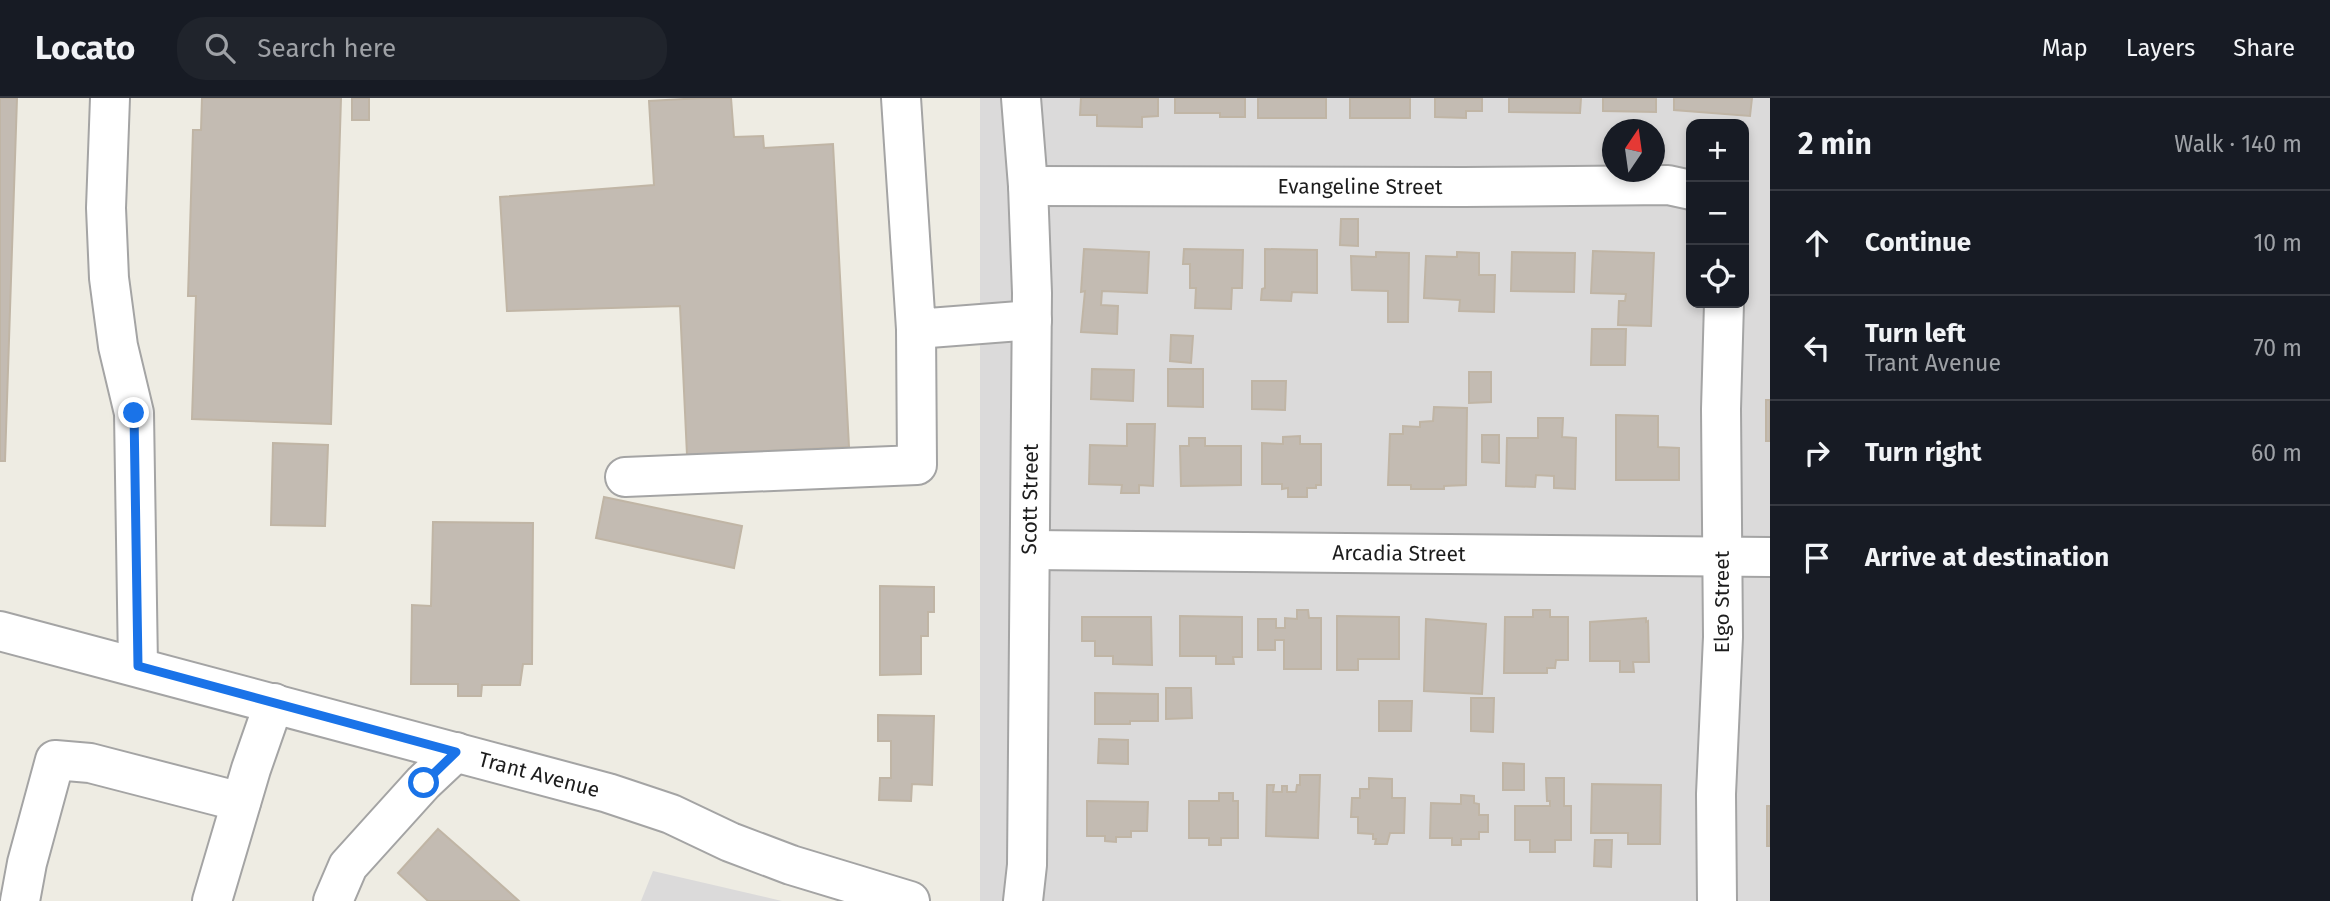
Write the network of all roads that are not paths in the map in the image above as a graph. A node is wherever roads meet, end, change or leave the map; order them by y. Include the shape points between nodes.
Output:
1 (110, 98) edge
2 (901, 98) edge
3 (1021, 98) edge
4 (1028, 186) junction
5 (1686, 189) edge
6 (1724, 308) edge
7 (1032, 320) junction
8 (916, 329) junction
9 (625, 477) dead end
10 (1030, 550) junction
11 (1770, 557) edge
12 (1723, 558) junction
13 (0, 631) edge
14 (138, 666) junction
15 (274, 703) junction
16 (456, 752) junction
17 (241, 802) junction
18 (20, 901) edge
19 (212, 901) edge
20 (333, 901) edge
21 (910, 901) edge
22 (1023, 901) edge
23 (1717, 901) edge

1 - 14 street via 109,278 118,346 134,413
2 - 8 street
3 - 4 street, Scott Street
4 - 5 street, Evangeline Street via 1668,185
4 - 7 street, Scott Street
6 - 12 street, Elgo Street
7 - 8 street
7 - 10 street, Scott Street
8 - 9 street via 916,465
10 - 12 street, Arcadia Street
10 - 22 street, Scott Street
11 - 12 street, Arcadia Street
12 - 23 street, Elgo Street
13 - 14 street, Trant Avenue
14 - 15 street, Trant Avenue
15 - 16 street, Trant Avenue
15 - 17 street
16 - 20 street via 348,866
16 - 21 street, Trant Avenue via 608,793 671,814 791,865
17 - 18 street via 90,763 55,760
17 - 19 street

